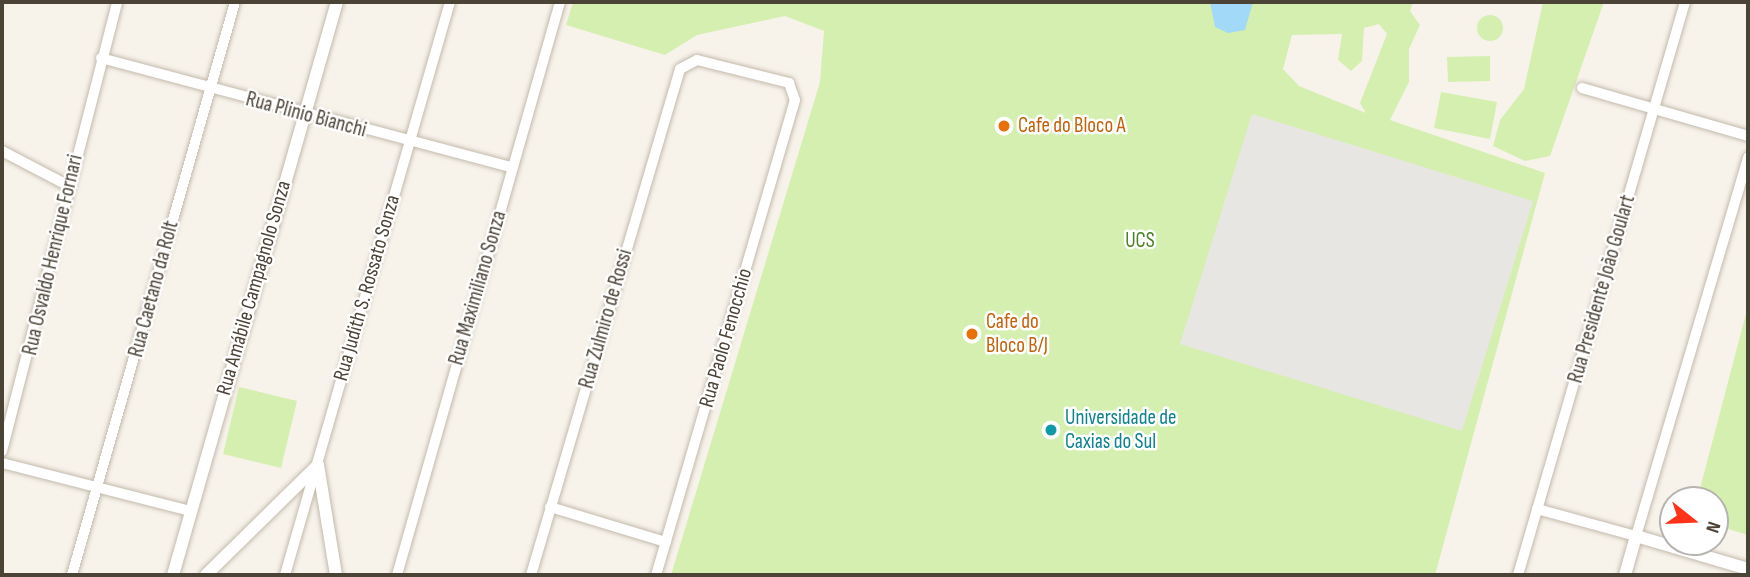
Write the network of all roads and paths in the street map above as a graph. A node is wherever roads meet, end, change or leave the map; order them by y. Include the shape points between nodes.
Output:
1 (117, 2) edge
2 (235, 2) edge
3 (337, 2) edge
4 (450, 2) edge
5 (560, 2) edge
6 (1685, 2) edge
7 (101, 58) junction
8 (683, 63) joint
9 (1582, 88) dead end
10 (208, 89) junction
11 (1654, 111) junction
12 (303, 115) junction
13 (1748, 136) edge
14 (408, 142) junction
15 (2, 150) edge
16 (1748, 157) edge
17 (513, 167) junction
18 (69, 186) junction
19 (2, 451) edge
20 (2, 463) edge
21 (318, 465) junction
22 (99, 489) junction
23 (550, 507) junction
24 (1537, 509) junction
25 (191, 511) junction
26 (1636, 536) junction
27 (666, 542) junction
28 (1744, 570) edge
29 (72, 575) edge
30 (173, 575) edge
31 (206, 575) edge
32 (285, 575) edge
33 (337, 575) edge
34 (397, 575) edge
35 (531, 575) edge
36 (656, 575) edge
37 (1518, 575) edge
38 (1625, 575) edge

1 - 7 street, Rua Osvaldo Henrique Fornari
2 - 10 street, Rua Caetano da Rolt
3 - 12 street, Rua Amábile Campagnolo Sonza
4 - 14 street, Rua Judith S. Rossato Sonza
5 - 17 street, Rua Maximiliano Sonza
6 - 11 street, Rua Presidente João Goulart
7 - 10 street, Rua Plinio Bianchi
7 - 18 street, Rua Osvaldo Henrique Fornari
8 - 23 street, Rua Zulmiro de Rossi
8 - 27 street, Rua Paolo Fenocchio via 697,60 789,83 795,100
9 - 11 street
10 - 12 street, Rua Plinio Bianchi
10 - 22 street, Rua Caetano da Rolt
11 - 13 street
11 - 24 street, Rua Presidente João Goulart
12 - 14 street, Rua Plinio Bianchi
12 - 25 street, Rua Amábile Campagnolo Sonza
14 - 17 street, Rua Plinio Bianchi
14 - 21 street, Rua Judith S. Rossato Sonza
15 - 18 street
16 - 26 street
17 - 34 street, Rua Maximiliano Sonza
18 - 19 street, Rua Osvaldo Henrique Fornari
20 - 22 street
21 - 31 street
21 - 32 street, Rua Judith S. Rossato Sonza
21 - 33 street
22 - 25 street
22 - 29 street, Rua Caetano da Rolt
23 - 27 street
23 - 35 street, Rua Zulmiro de Rossi
24 - 26 street
24 - 37 street, Rua Presidente João Goulart
25 - 30 street, Rua Amábile Campagnolo Sonza
26 - 28 street
26 - 38 street
27 - 36 street, Rua Paolo Fenocchio

